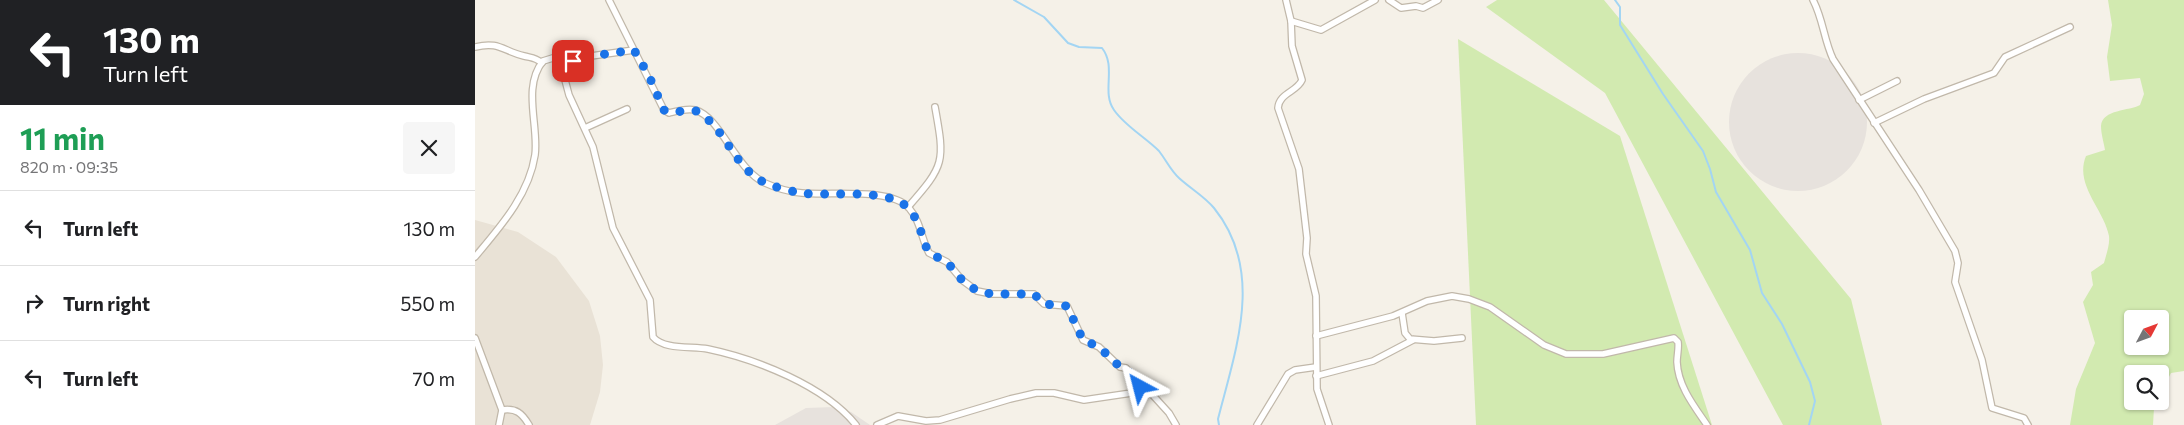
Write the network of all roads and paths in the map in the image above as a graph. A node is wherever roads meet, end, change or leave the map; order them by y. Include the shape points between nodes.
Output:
1 (609, 0) edge
2 (1286, 0) edge
3 (1375, 0) edge
4 (1389, 0) edge
5 (1438, 0) edge
6 (1813, 0) edge
7 (1291, 21) junction
8 (2070, 27) dead end
9 (475, 47) edge
10 (634, 50) junction
11 (542, 63) junction
12 (561, 65) junction
13 (1897, 81) dead end
14 (1859, 100) junction
15 (935, 107) dead end
16 (627, 109) dead end
17 (1874, 123) junction
18 (585, 128) junction
19 (908, 207) junction
20 (475, 257) edge
21 (1402, 313) junction
22 (1316, 336) junction
23 (475, 338) edge
24 (1462, 338) dead end
25 (1413, 340) junction
26 (1316, 368) junction
27 (1316, 376) junction
28 (1139, 391) junction
29 (502, 410) junction
30 (499, 425) edge
31 (529, 425) edge
32 (856, 425) edge
33 (877, 425) edge
34 (1176, 425) edge
35 (1257, 425) edge
36 (1329, 425) edge
37 (1707, 425) edge
38 (2027, 425) edge

1 - 10 street
2 - 7 street
3 - 7 street via 1321,30
4 - 5 street via 1401,8 1423,8
6 - 14 street via 1833,59
7 - 22 street via 1293,46 1302,80 1281,98 1278,108 1299,169 1306,254 1316,296
8 - 17 street via 2005,57 1994,73 1924,99
9 - 11 street via 498,45 532,56
10 - 12 street via 584,57
10 - 19 street via 664,110 669,113 698,112 715,126 745,169 756,178 801,193 887,196
11 - 12 street via 556,57
11 - 20 street via 533,87 535,149 531,170 513,210
12 - 18 street via 567,90
13 - 14 street
14 - 17 street
15 - 19 street via 942,142 940,163 928,184
16 - 18 street
17 - 38 street via 1955,251 1958,263 1955,282 1982,360 1992,408 2024,418
18 - 32 street via 596,155 613,228 650,300 653,338 663,344 727,354 799,381 830,399
19 - 28 street via 920,224 929,253 947,262 969,286 992,294 1034,294 1044,304 1067,306 1083,340 1099,347 1120,367 1126,368 1138,382
21 - 22 street
21 - 25 street via 1406,335
21 - 37 street via 1436,299 1460,297 1490,307 1551,349 1579,356 1603,354 1674,338 1678,342 1681,382
22 - 26 street
23 - 29 street
24 - 25 street
25 - 27 street via 1373,360
26 - 27 street
26 - 35 street via 1295,370 1289,374
27 - 36 street
28 - 33 street via 1084,400 1054,393 1036,393 940,420 898,416
28 - 34 street via 1149,391
29 - 30 street
29 - 31 street via 519,412

